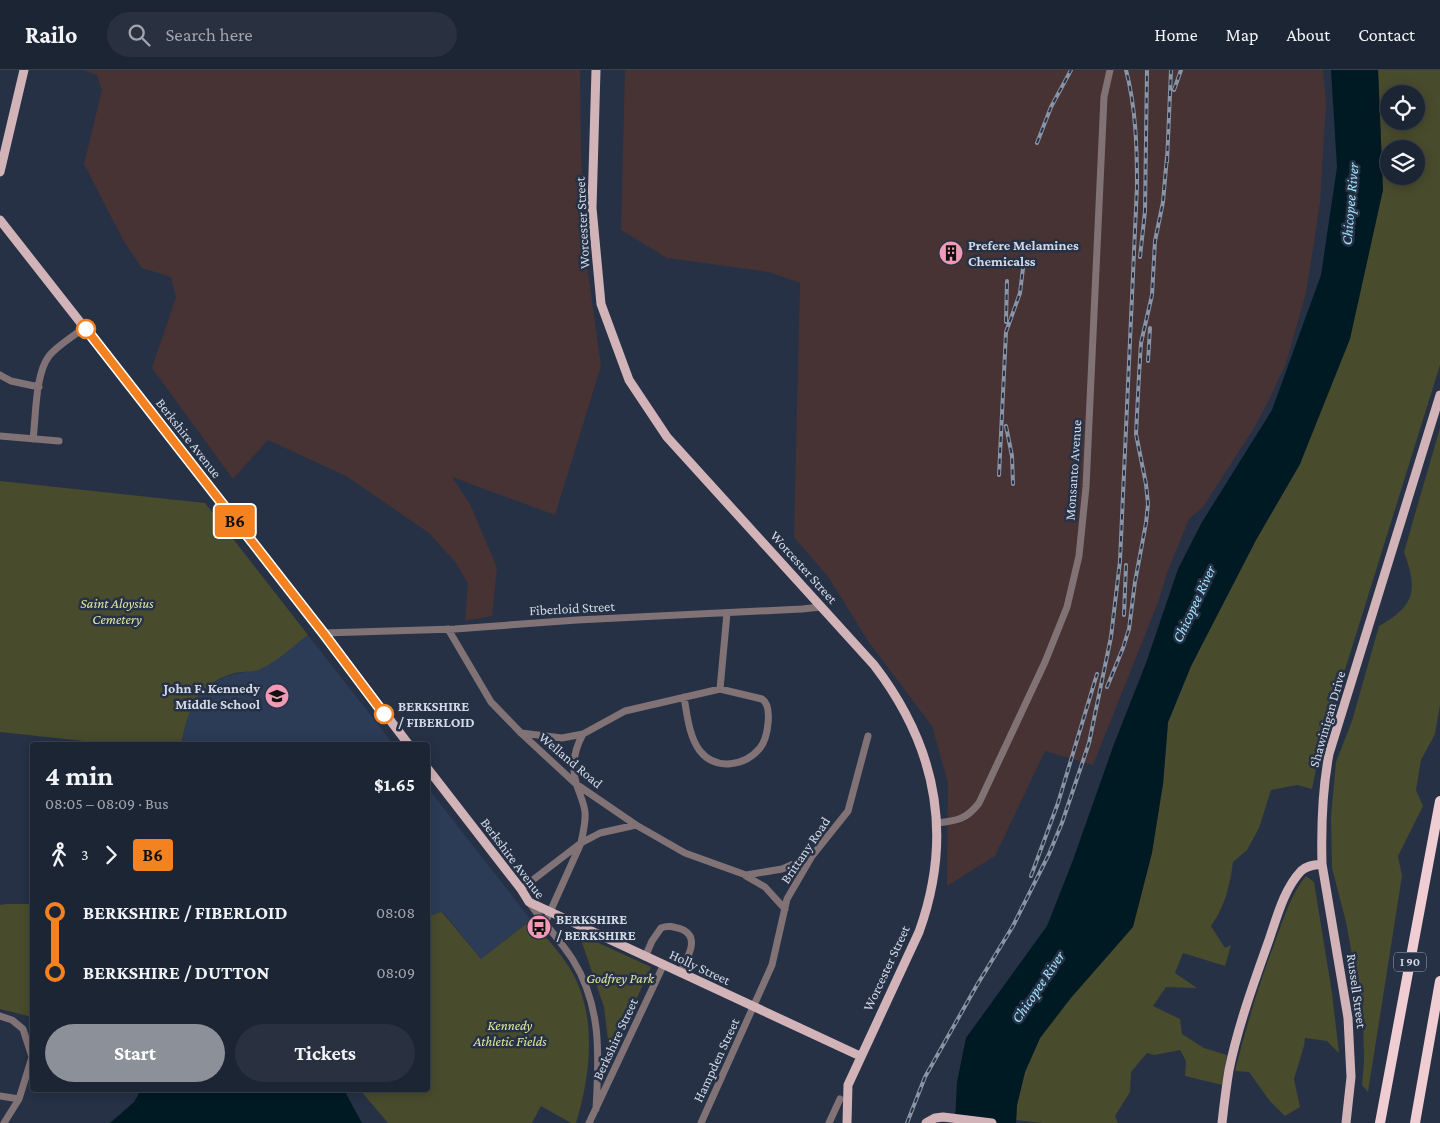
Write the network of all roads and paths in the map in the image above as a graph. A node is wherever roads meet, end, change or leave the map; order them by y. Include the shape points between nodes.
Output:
1 (24, 70) edge
2 (596, 70) edge
3 (1110, 70) edge
4 (0, 172) edge
5 (0, 220) edge
6 (85, 327) junction
7 (0, 375) edge
8 (39, 387) junction
9 (1440, 395) edge
10 (0, 436) edge
11 (33, 439) junction
12 (59, 442) dead end
13 (821, 606) junction
14 (727, 613) junction
15 (448, 629) junction
16 (324, 634) junction
17 (720, 689) junction
18 (684, 697) junction
19 (521, 733) junction
20 (583, 734) junction
21 (868, 736) dead end
22 (406, 742) edge
23 (430, 772) edge
24 (576, 784) junction
25 (1440, 801) edge
26 (936, 823) junction
27 (636, 826) junction
28 (581, 842) junction
29 (812, 856) junction
30 (1322, 864) junction
31 (746, 876) junction
32 (521, 889) junction
33 (529, 902) junction
34 (784, 909) junction
35 (550, 911) junction
36 (545, 923) junction
37 (645, 957) junction
38 (663, 966) junction
39 (680, 973) junction
40 (1440, 981) edge
41 (754, 1007) junction
42 (0, 1016) edge
43 (30, 1051) edge
44 (860, 1056) junction
45 (30, 1063) edge
46 (0, 1096) edge
47 (19, 1099) junction
48 (840, 1099) dead end
49 (596, 1109) junction
50 (988, 1122) edge
51 (4, 1123) edge
52 (589, 1123) edge
53 (701, 1123) edge
54 (830, 1123) edge
55 (847, 1123) edge
56 (926, 1123) edge
57 (1222, 1123) edge
58 (1346, 1123) edge
59 (1380, 1123) edge
60 (1415, 1123) edge

1 - 4 main road
2 - 13 main road, Worcester Street via 592,208 601,304 629,380 667,437
3 - 26 street, Monsanto Avenue via 1104,98 1086,488 1074,580 1054,643 979,803 966,817
5 - 6 main road, Berkshire Avenue
6 - 8 street via 51,354 42,370
6 - 16 main road, Berkshire Avenue
7 - 8 street
8 - 11 street
9 - 30 main road, Shawinigan Drive via 1329,754 1322,798
10 - 11 street
11 - 12 street
13 - 14 street, Fiberloid Street
13 - 26 main road, Worcester Street via 874,665 906,713 929,771
14 - 15 street, Fiberloid Street
14 - 17 street
15 - 16 street, Fiberloid Street
15 - 19 street, Welland Road via 491,702
16 - 22 main road, Berkshire Avenue
17 - 18 street
17 - 18 street via 762,698 768,708 762,746 750,758 737,764 722,764 700,752 691,732
18 - 20 street via 625,711
19 - 20 street via 562,738
19 - 24 street, Welland Road
20 - 24 street via 575,752
21 - 29 street, Brittany Road via 848,811
23 - 32 main road, Berkshire Avenue
24 - 27 street, Welland Road
24 - 28 street via 585,813
25 - 59 highway, I 90
26 - 44 main road, Worcester Street via 935,865 923,920
27 - 28 street via 600,833
27 - 31 street, Welland Road via 685,853
28 - 32 street
28 - 35 street
29 - 31 street via 782,869
29 - 34 street, Brittany Road
30 - 57 main road via 1302,870 1280,909 1237,1039
30 - 58 main road, Russell Street via 1348,1018 1352,1077
31 - 34 street, Welland Road via 765,887
32 - 33 main road, Berkshire Avenue
33 - 35 main road, Holly Street
33 - 36 street, Berkshire Avenue
34 - 41 street, Brittany Road via 772,965
35 - 36 street
35 - 37 main road, Holly Street
36 - 49 street, Berkshire Avenue via 574,961 593,1010 599,1043
37 - 38 main road, Holly Street
37 - 39 street via 661,928 671,926 685,931 692,944
38 - 39 main road, Holly Street
38 - 49 street, Berkshire Street
39 - 41 main road, Holly Street
40 - 60 highway, I 90
41 - 44 main road, Holly Street
41 - 53 street, Hampden Street
42 - 43 street via 23,1029
44 - 55 main road, Worcester Street via 848,1085
45 - 47 street
46 - 47 street
47 - 51 street
48 - 54 street
49 - 52 street, Berkshire Street
50 - 56 main road via 939,1118

